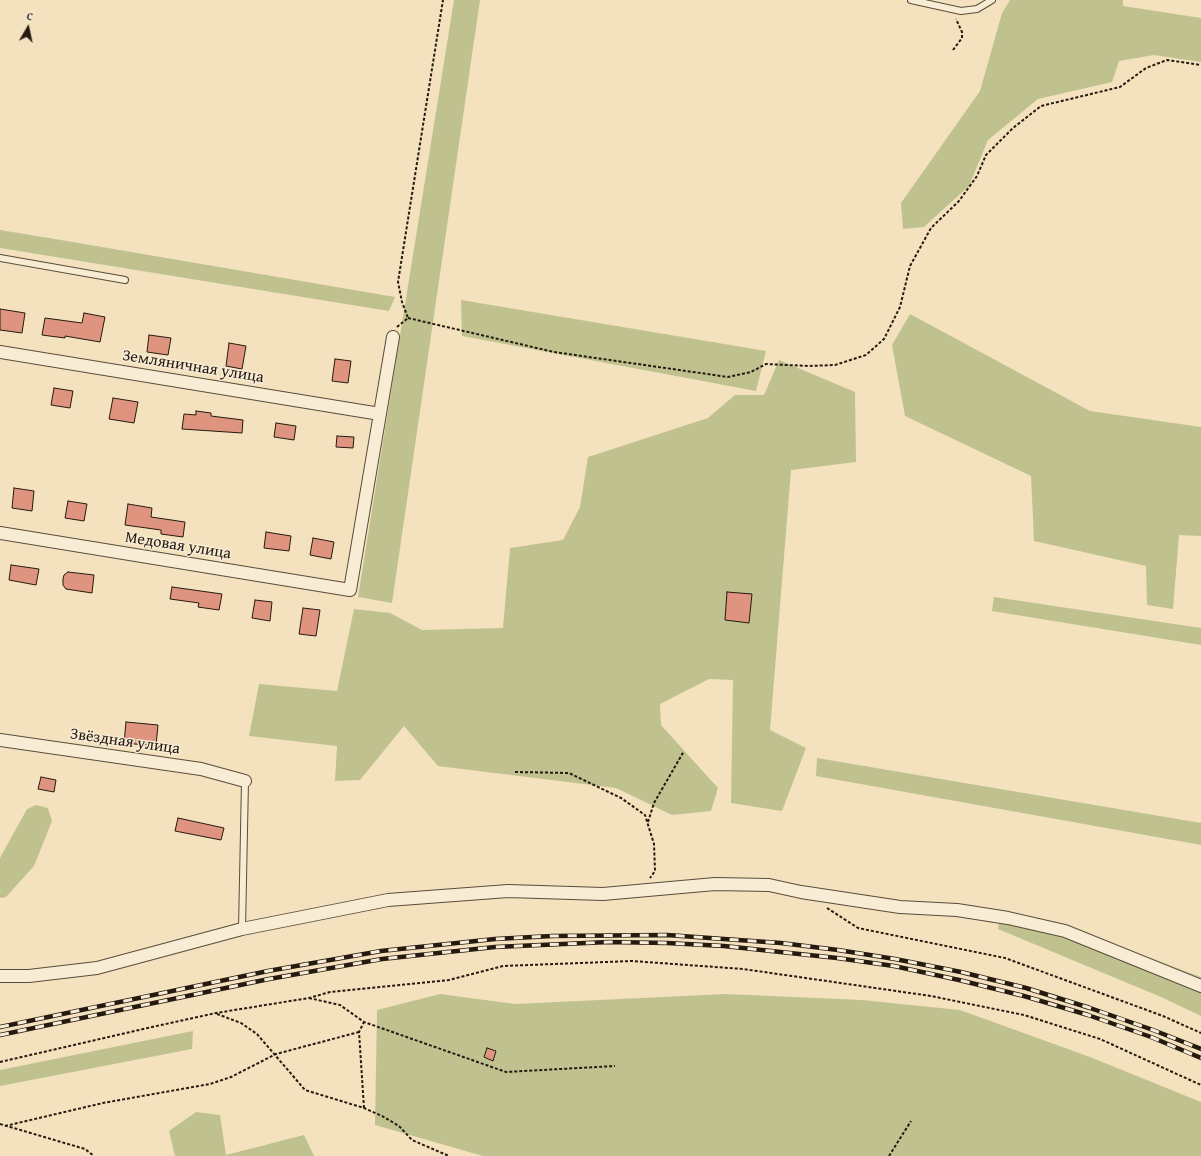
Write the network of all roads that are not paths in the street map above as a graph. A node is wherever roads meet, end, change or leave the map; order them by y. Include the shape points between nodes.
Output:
1 (911, 0) edge
2 (992, 0) edge
3 (0, 258) edge
4 (125, 280) dead end
5 (393, 337) road end
6 (0, 352) edge
7 (380, 414) junction
8 (0, 533) edge
9 (0, 740) edge
10 (245, 781) joint
11 (242, 929) junction
12 (0, 976) edge
13 (1201, 986) edge

1 - 2 lane via 961,11 977,9
3 - 4 lane
5 - 7 street
6 - 7 street, Земляничная улица
7 - 8 street, Медовая улица via 350,590
9 - 10 street, Звёздная улица via 201,769
10 - 11 lane
11 - 12 street via 97,968 29,976
11 - 13 street via 388,900 508,891 603,894 715,884 769,885 900,907 957,910 1065,931

